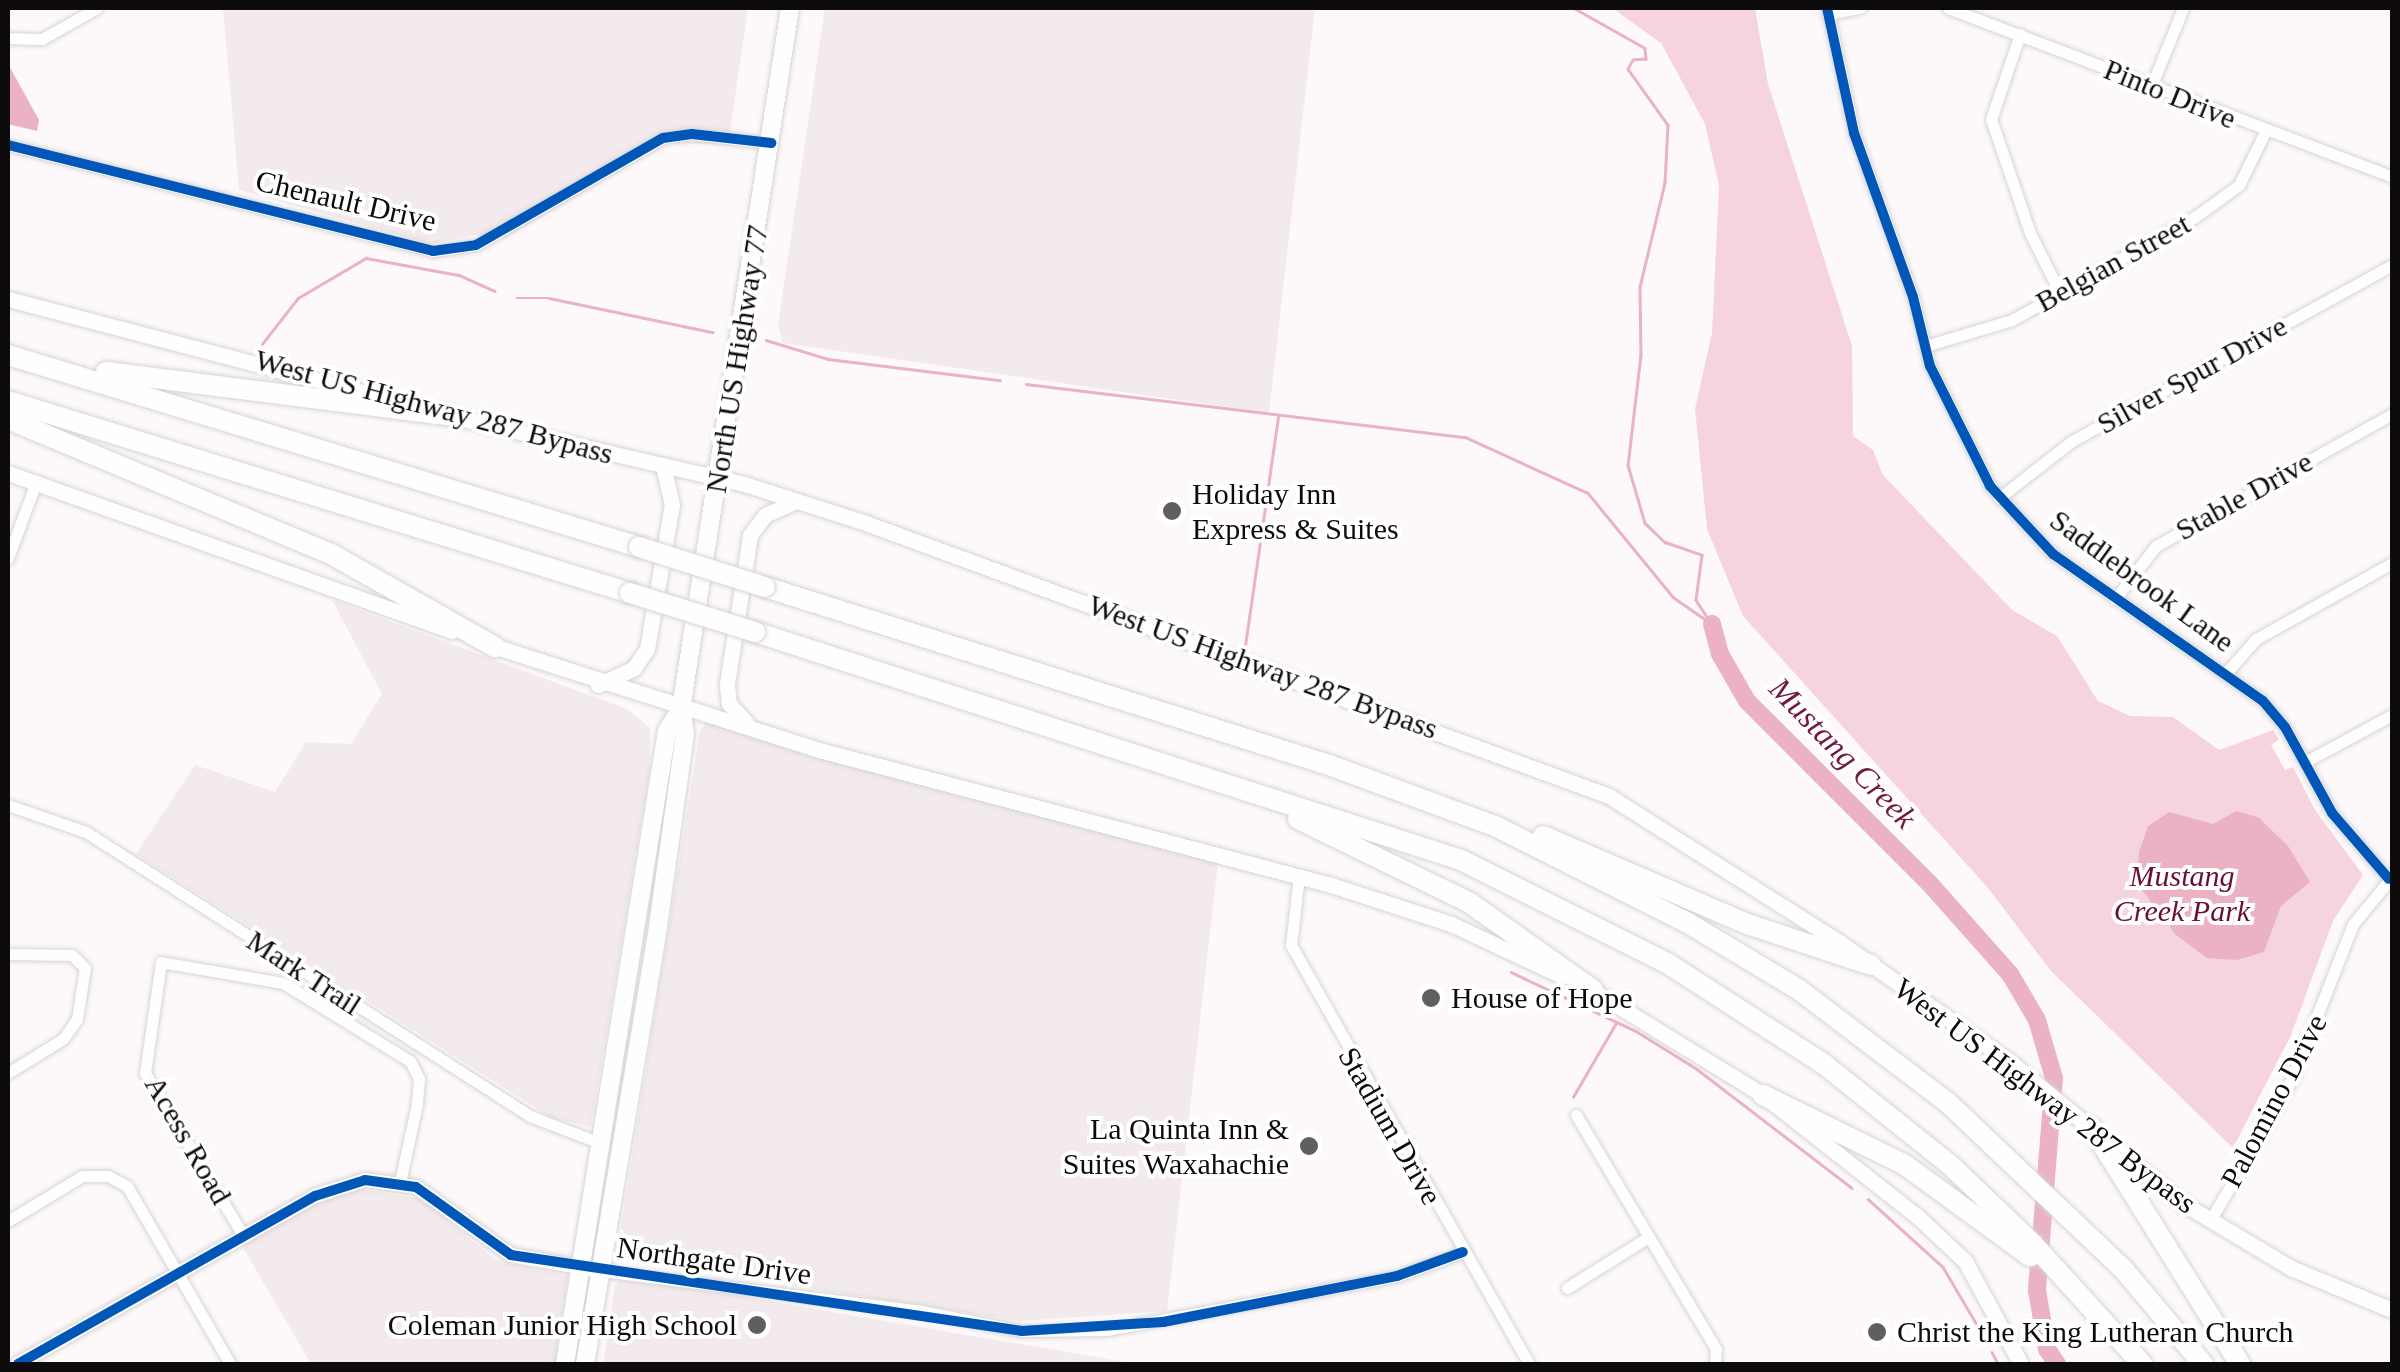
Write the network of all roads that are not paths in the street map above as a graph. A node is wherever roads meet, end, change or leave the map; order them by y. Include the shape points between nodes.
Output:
1 (97, 8) edge
2 (790, 8) edge
3 (1860, 8) edge
4 (1948, 8) edge
5 (2182, 8) edge
6 (1828, 11) edge
7 (2020, 34) junction
8 (8, 38) edge
9 (2151, 88) junction
10 (2265, 132) junction
11 (771, 143) junction
12 (8, 144) edge
13 (2392, 177) edge
14 (2392, 265) edge
15 (2060, 291) junction
16 (8, 299) edge
17 (1925, 346) junction
18 (8, 347) edge
19 (8, 356) edge
20 (8, 401) edge
21 (2392, 414) edge
22 (446, 416) junction
23 (8, 419) edge
24 (664, 465) junction
25 (8, 473) edge
26 (718, 479) junction
27 (36, 482) junction
28 (1999, 498) junction
29 (797, 501) junction
30 (8, 558) edge
31 (2392, 564) edge
32 (2115, 598) junction
33 (495, 648) junction
34 (2226, 673) junction
35 (598, 685) junction
36 (680, 710) junction
37 (2392, 715) edge
38 (750, 724) junction
39 (2304, 762) junction
40 (1228, 784) junction
41 (8, 805) edge
42 (1471, 817) junction
43 (1299, 876) junction
44 (2391, 878) edge
45 (8, 954) edge
46 (1871, 965) junction
47 (1593, 990) junction
48 (615, 1054) junction
49 (636, 1061) junction
50 (8, 1073) edge
51 (1764, 1095) junction
52 (1576, 1114) dead end
53 (2088, 1125) junction
54 (600, 1143) junction
55 (400, 1182) junction
56 (1994, 1217) junction
57 (2210, 1220) junction
58 (8, 1221) edge
59 (243, 1235) junction
60 (1647, 1238) junction
61 (1464, 1252) junction
62 (592, 1270) junction
63 (180, 1272) junction
64 (1567, 1288) dead end
65 (2392, 1310) edge
66 (18, 1364) edge
67 (230, 1364) edge
68 (565, 1364) edge
69 (585, 1364) edge
70 (1529, 1364) edge
71 (1715, 1364) edge
72 (2021, 1364) edge
73 (2142, 1364) edge
74 (2203, 1364) edge
75 (2240, 1364) edge

1 - 8 street via 42,39
2 - 11 main road, North US Highway 77
3 - 6 street
4 - 7 street, Pinto Drive
5 - 9 street
6 - 17 street, Saddlebrook Lane via 1854,133
7 - 9 street, Pinto Drive
7 - 15 street via 1991,119 2030,233
9 - 10 street, Pinto Drive
10 - 13 street, Pinto Drive
10 - 15 street, Belgian Street via 2238,185 2195,217
11 - 12 street, Chenault Drive via 698,134 663,138 476,245 433,252
11 - 26 main road, North US Highway 77
14 - 28 street, Silver Spur Drive via 2072,441
15 - 17 street, Belgian Street via 1970,338
16 - 22 main road, West US Highway 287 Bypass via 283,366
17 - 28 street, Saddlebrook Lane via 1954,420
18 - 22 highway via 127,378
19 - 42 highway, bridge via 1329,764
20 - 40 highway, bridge
21 - 32 street, Stable Drive via 2156,546
22 - 24 main road, West US Highway 287 Bypass
23 - 33 highway via 331,554
24 - 26 main road, West US Highway 287 Bypass
24 - 35 main road via 672,505 647,649 634,668
25 - 27 main road
26 - 29 main road, West US Highway 287 Bypass
26 - 36 main road, North US Highway 77
27 - 30 street
27 - 33 main road
28 - 32 street, Saddlebrook Lane via 2044,546
29 - 38 main road via 765,515 750,535 727,694 733,711
29 - 46 main road, West US Highway 287 Bypass via 984,562 1609,796
31 - 34 street via 2256,639
32 - 34 street, Saddlebrook Lane
33 - 35 main road
34 - 39 street, Saddlebrook Lane via 2276,715
35 - 36 main road
36 - 38 main road
36 - 48 main road, North US Highway 77 via 667,731
36 - 49 main road, North US Highway 77 via 685,734
37 - 39 street
38 - 43 main road via 819,750
39 - 44 street, Saddlebrook Lane via 2339,823
40 - 47 highway via 1470,903
40 - 56 highway via 1461,860 1668,963 1825,1065
41 - 54 street, Mark Trail via 86,832 481,1086 560,1132
42 - 46 highway via 1515,824 1750,925
42 - 74 highway via 1688,923 1798,990 1997,1146
43 - 47 main road via 1451,924
43 - 61 street, Stadium Drive via 1291,945
44 - 57 street, Palomino Drive via 2354,924 2299,1066
45 - 50 street via 72,955 85,968 77,1018 63,1039
46 - 53 main road, West US Highway 287 Bypass
47 - 51 main road
48 - 49 main road
48 - 54 main road, North US Highway 77
49 - 62 main road, North US Highway 77
51 - 56 highway
51 - 72 main road via 1965,1262
52 - 60 street
53 - 57 main road, West US Highway 287 Bypass
53 - 75 highway
54 - 62 main road, North US Highway 77
55 - 59 street via 342,1185
55 - 59 street, Acess Road via 417,1104 418,1078 410,1061 282,983 161,962 145,1073
55 - 62 street, Northgate Drive via 432,1196 502,1252
56 - 73 highway via 2078,1293
57 - 65 main road, West US Highway 287 Bypass via 2292,1268
58 - 63 street via 82,1176 108,1176 133,1192
59 - 63 street
60 - 64 street
60 - 71 street via 1716,1349
61 - 62 street, Northgate Drive via 1397,1276 1106,1330 1022,1331 921,1311
61 - 70 street, Stadium Drive
62 - 68 main road, North US Highway 77
62 - 69 main road, North US Highway 77
63 - 66 street
63 - 67 street

